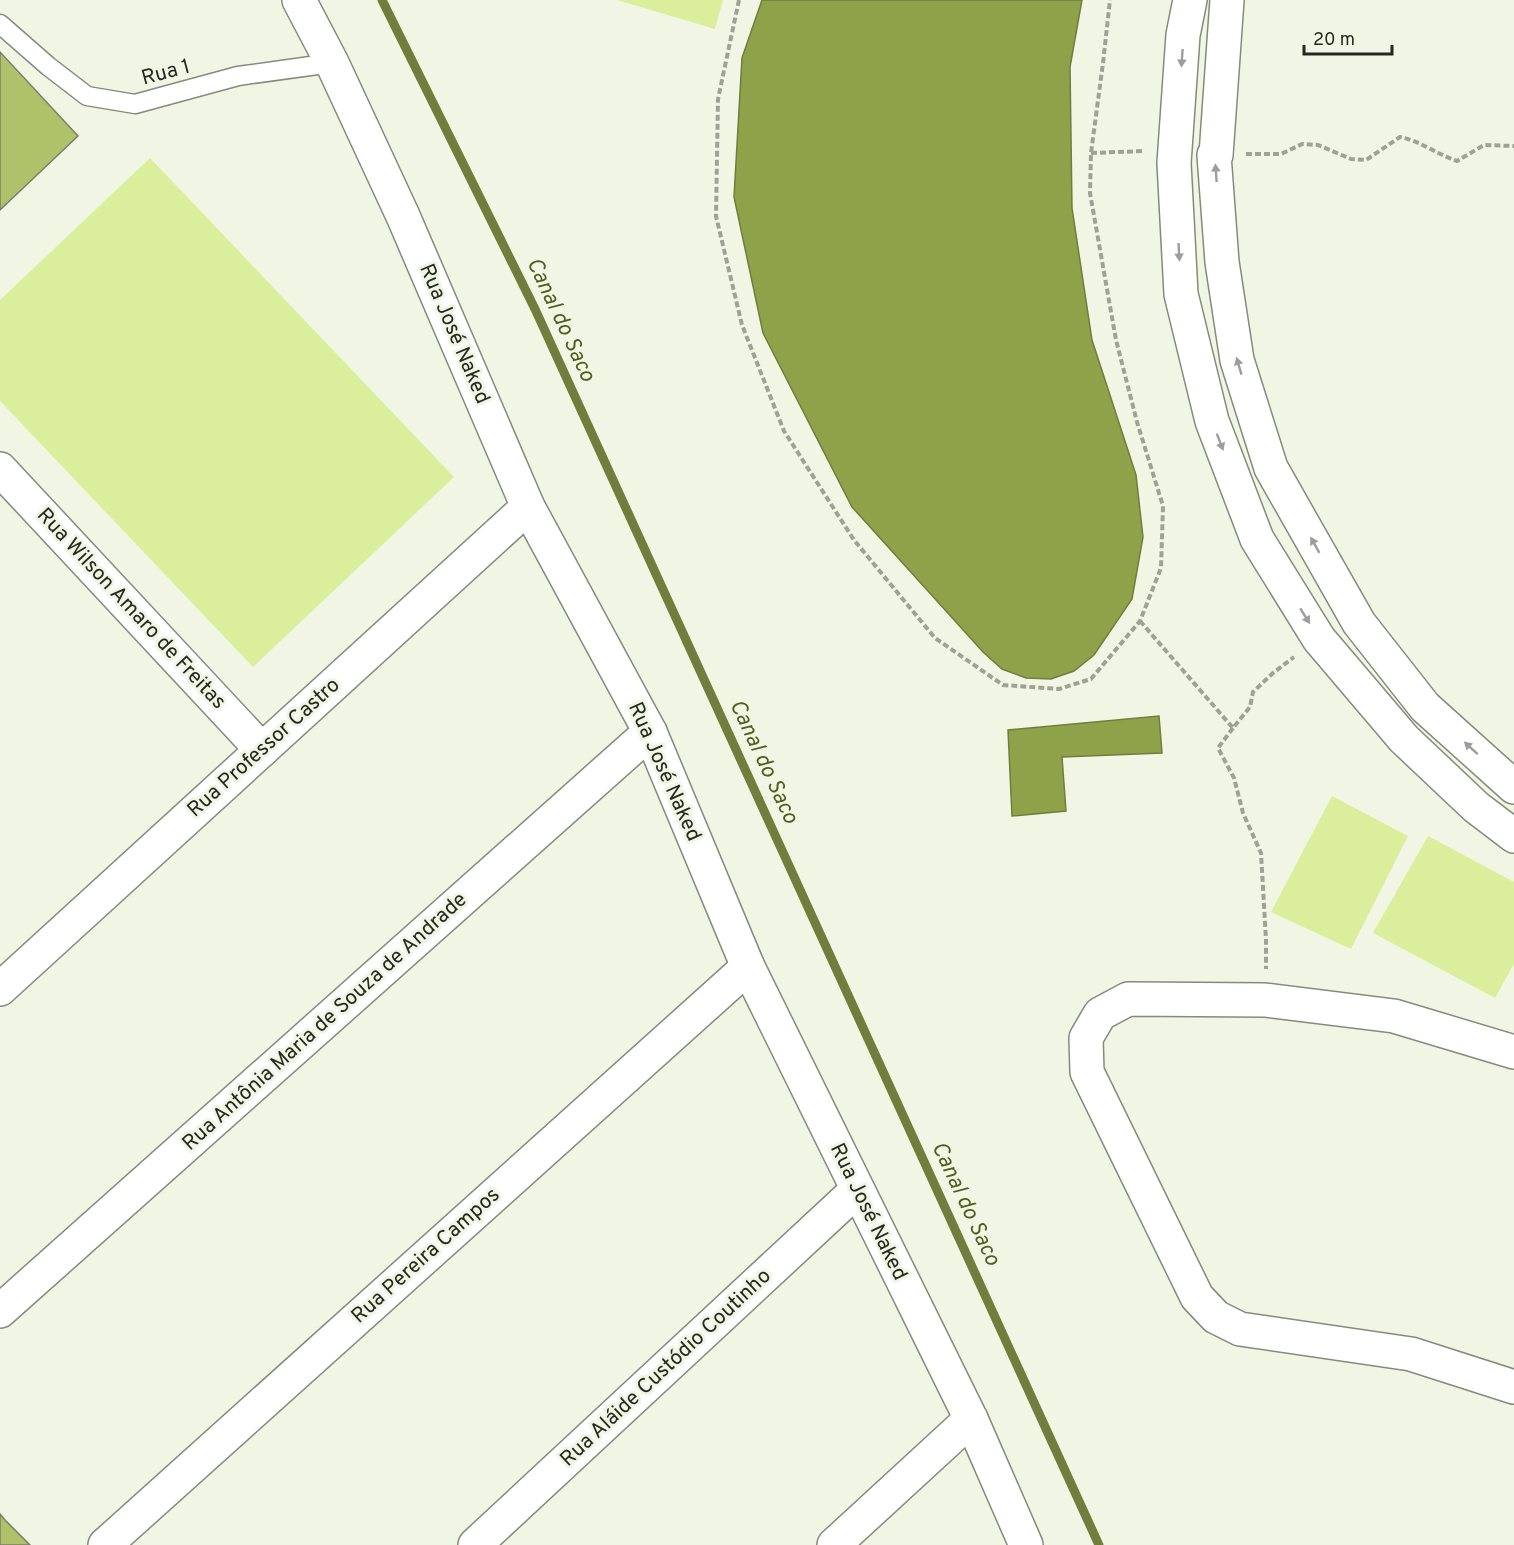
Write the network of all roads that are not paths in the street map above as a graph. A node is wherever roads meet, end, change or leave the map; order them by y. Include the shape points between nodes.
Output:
1 (299, 0) edge
2 (1190, 0) edge
3 (1227, 0) edge
4 (0, 24) edge
5 (332, 63) junction
6 (0, 468) edge
7 (528, 507) junction
8 (650, 732) junction
9 (262, 750) junction
10 (1514, 787) edge
11 (1514, 836) edge
12 (748, 967) junction
13 (6, 972) edge
14 (1514, 1052) edge
15 (857, 1190) junction
16 (0, 1311) edge
17 (1514, 1387) edge
18 (971, 1419) junction
19 (105, 1545) edge
20 (475, 1545) edge
21 (834, 1545) edge
22 (1026, 1545) edge

1 - 5 street, Rua José Naked
2 -> 11 street via 1183,35 1174,163 1181,294 1212,422 1257,539 1320,639 1404,739 1476,807
10 -> 3 street via 1425,707 1359,623 1271,468 1237,360 1222,262 1214,155
4 - 5 lane, Rua 1 via 87,96 135,104 238,76
5 - 7 street, Rua José Naked via 403,216
6 - 9 street, Rua Wilson Amaro de Freitas
7 - 8 street, Rua José Naked
7 - 9 street, Rua Professor Castro
8 - 12 street, Rua José Naked
8 - 16 street, Rua Antônia Maria de Souza de Andrade
9 - 13 street, Rua Professor Castro
12 - 15 street, Rua José Naked
12 - 19 street, Rua Pereira Campos
14 - 17 street via 1394,1016 1264,1000 1128,999 1100,1014 1086,1038 1087,1072 1197,1297 1216,1317 1240,1329 1411,1354
15 - 18 street, Rua José Naked
15 - 20 street, Rua Aláide Custódio Coutinho
18 - 21 street
18 - 22 street, Rua José Naked

